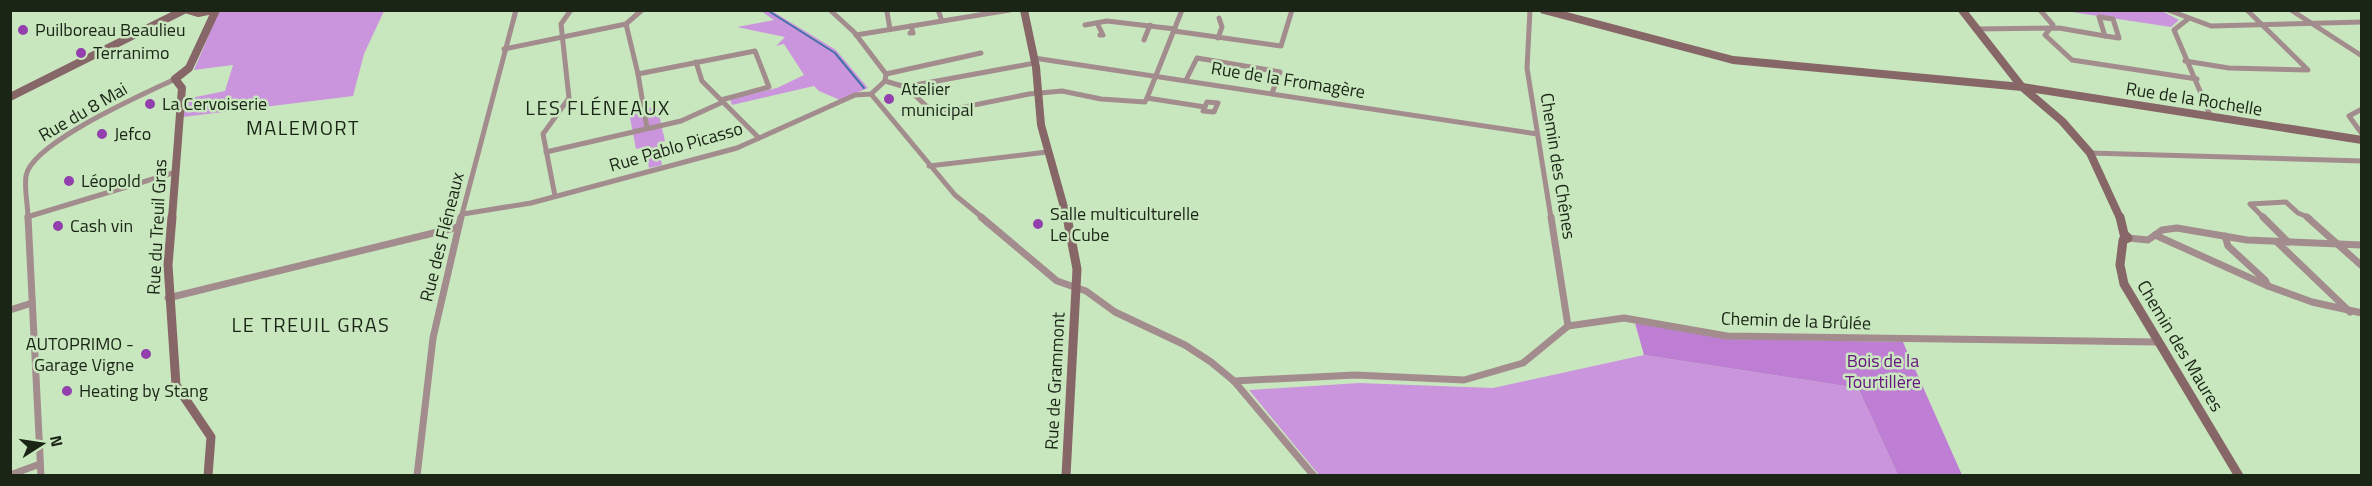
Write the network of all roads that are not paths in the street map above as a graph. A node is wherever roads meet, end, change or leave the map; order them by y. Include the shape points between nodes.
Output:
1 (516, 10) edge
2 (571, 10) edge
3 (642, 10) edge
4 (830, 10) edge
5 (938, 10) edge
6 (1010, 10) edge
7 (1024, 10) edge
8 (1182, 10) edge
9 (1292, 10) edge
10 (1530, 10) edge
11 (1544, 10) edge
12 (1962, 10) edge
13 (2040, 10) edge
14 (2168, 10) edge
15 (2247, 10) edge
16 (2291, 10) edge
17 (188, 11) edge
18 (886, 12) dead end
19 (211, 13) edge
20 (1219, 18) dead end
21 (2188, 19) junction
22 (942, 21) junction
23 (2361, 22) edge
24 (1097, 23) junction
25 (626, 24) junction
26 (1085, 25) dead end
27 (1150, 25) junction
28 (2312, 25) junction
29 (911, 26) junction
30 (2265, 26) junction
31 (2050, 28) junction
32 (890, 29) junction
33 (1974, 29) junction
34 (1174, 30) junction
35 (910, 33) dead end
36 (1235, 33) dead end
37 (856, 34) junction
38 (1100, 35) dead end
39 (2105, 36) junction
40 (563, 37) junction
41 (1218, 38) junction
42 (1144, 40) dead end
43 (1233, 40) junction
44 (504, 49) junction
45 (981, 53) dead end
46 (2361, 56) edge
47 (1034, 60) junction
48 (696, 62) junction
49 (2187, 62) junction
50 (638, 74) junction
51 (886, 74) junction
52 (1158, 75) junction
53 (175, 79) junction
54 (2195, 79) junction
55 (1186, 80) junction
56 (885, 81) junction
57 (2022, 87) junction
58 (909, 88) junction
59 (1037, 93) junction
60 (1272, 93) junction
61 (871, 94) junction
62 (10, 97) edge
63 (1147, 98) junction
64 (722, 101) junction
65 (1205, 107) dead end
66 (2361, 109) edge
67 (2211, 117) junction
68 (647, 128) junction
69 (1538, 134) junction
70 (2361, 134) edge
71 (759, 138) junction
72 (2361, 140) edge
73 (546, 152) junction
74 (1047, 152) junction
75 (2090, 153) junction
76 (2361, 161) edge
77 (929, 166) junction
78 (176, 172) junction
79 (555, 196) junction
80 (463, 214) junction
81 (27, 217) junction
82 (458, 227) junction
83 (2155, 236) junction
84 (2225, 236) junction
85 (2128, 238) junction
86 (2277, 242) junction
87 (2288, 242) junction
88 (2340, 244) junction
89 (2361, 245) edge
90 (2361, 266) edge
91 (2256, 272) junction
92 (2241, 274) junction
93 (2268, 286) junction
94 (1074, 288) junction
95 (168, 298) junction
96 (32, 303) junction
97 (10, 310) edge
98 (2350, 312) junction
99 (2361, 313) edge
100 (1568, 326) junction
101 (2157, 342) junction
102 (1234, 381) junction
103 (40, 464) junction
104 (10, 475) edge
105 (41, 476) edge
106 (208, 476) edge
107 (417, 476) edge
108 (1066, 476) edge
109 (1314, 476) edge
110 (2239, 476) edge

1 - 44 street, Rue des Fléneaux
2 - 40 street via 561,24
3 - 25 street
4 - 37 street
5 - 22 street
6 - 22 street
7 - 47 street, Rue de Grammont
8 - 34 street
9 - 43 street via 1284,44
10 - 69 street, Chemin des Chênes via 1527,68
11 - 57 street, Rue de la Rochelle via 1733,60
12 - 33 street
13 - 31 street via 2052,23
14 - 21 street
15 - 30 street
16 - 28 street
17 - 19 street
17 - 62 street
18 - 32 street
19 - 53 street via 189,68
20 - 41 street via 1222,27
21 - 30 street via 2211,26
21 - 49 street via 2174,30
22 - 29 street
23 - 28 street
24 - 26 street
24 - 27 street
24 - 38 street via 1103,34
25 - 40 street
25 - 50 street
27 - 34 street
27 - 42 street
28 - 30 street
28 - 46 street
29 - 32 street
29 - 35 street
30 - 49 street via 2308,69 2229,68
31 - 33 street
31 - 39 street
31 - 54 street via 2045,34 2072,60
32 - 37 street
33 - 57 street
34 - 41 street
34 - 52 street
36 - 43 street
37 - 51 street
39 - 39 street via 2119,38 2113,19 2099,17
40 - 44 street
40 - 73 street via 569,98 543,134
41 - 43 street
44 - 80 street, Rue des Fléneaux
45 - 51 street
47 - 52 street, Rue de la Fromagère
47 - 58 street, Rue de la Fromagère
47 - 59 street, Rue de Grammont
48 - 50 street
48 - 64 street via 702,81
48 - 64 street via 755,51 769,87
49 - 54 street
50 - 68 street
51 - 56 street
52 - 55 street, Rue de la Fromagère
52 - 63 street
53 - 78 street, Rue du Treuil Gras via 182,88
53 - 81 street, Rue du 8 Mai via 39,154 26,175
54 - 67 street
55 - 60 street, Rue de la Fromagère
55 - 60 street via 1197,58 1280,72
56 - 58 street
56 - 61 street, Rue Pablo Picasso
57 - 67 street, Rue de la Rochelle
57 - 75 street via 2062,121
58 - 59 street via 934,113
59 - 63 street via 1062,91 1145,102
59 - 74 street, Rue de Grammont
60 - 69 street, Rue de la Fromagère
61 - 71 street, Rue Pablo Picasso via 855,95
61 - 77 street
63 - 65 street
64 - 68 street via 681,121
64 - 71 street
66 - 70 street via 2349,116
67 - 72 street, Rue de la Rochelle
68 - 73 street
69 - 100 street, Chemin des Chênes
71 - 79 street, Rue Pablo Picasso via 737,148
73 - 79 street
74 - 77 street
74 - 94 street, Rue de Grammont via 1073,241 1077,268
75 - 76 street via 2156,158 2299,157
75 - 85 street
77 - 94 street via 955,195 1040,267
78 - 81 street
78 - 95 street, Rue du Treuil Gras
79 - 80 street, Rue Pablo Picasso
80 - 82 street, Rue des Fléneaux
81 - 96 street, Rue du 8 Mai
82 - 95 street
82 - 107 street, Rue des Fléneaux via 434,338
83 - 84 street via 2162,230 2177,228
83 - 85 street via 2148,240
83 - 92 street
84 - 86 street
84 - 91 street via 2228,246
85 - 101 street, Chemin des Maures via 2123,240 2120,265 2124,284
86 - 87 street
86 - 98 street
87 - 88 street
87 - 88 street via 2250,204 2286,202
88 - 89 street
88 - 90 street
91 - 92 street
91 - 93 street
92 - 93 street
93 - 98 street
94 - 102 street via 1185,345
94 - 108 street, Rue de Grammont via 1077,311
95 - 106 street, Rue du Treuil Gras via 176,385 211,437
96 - 97 street
96 - 103 street, Rue du 8 Mai
98 - 99 street
100 - 101 street, Chemin de la Brûlée via 1624,318 1727,336
100 - 102 street via 1523,363 1464,380 1356,375
101 - 110 street, Chemin des Maures
102 - 109 street
103 - 104 street
103 - 105 street, Rue du 8 Mai

